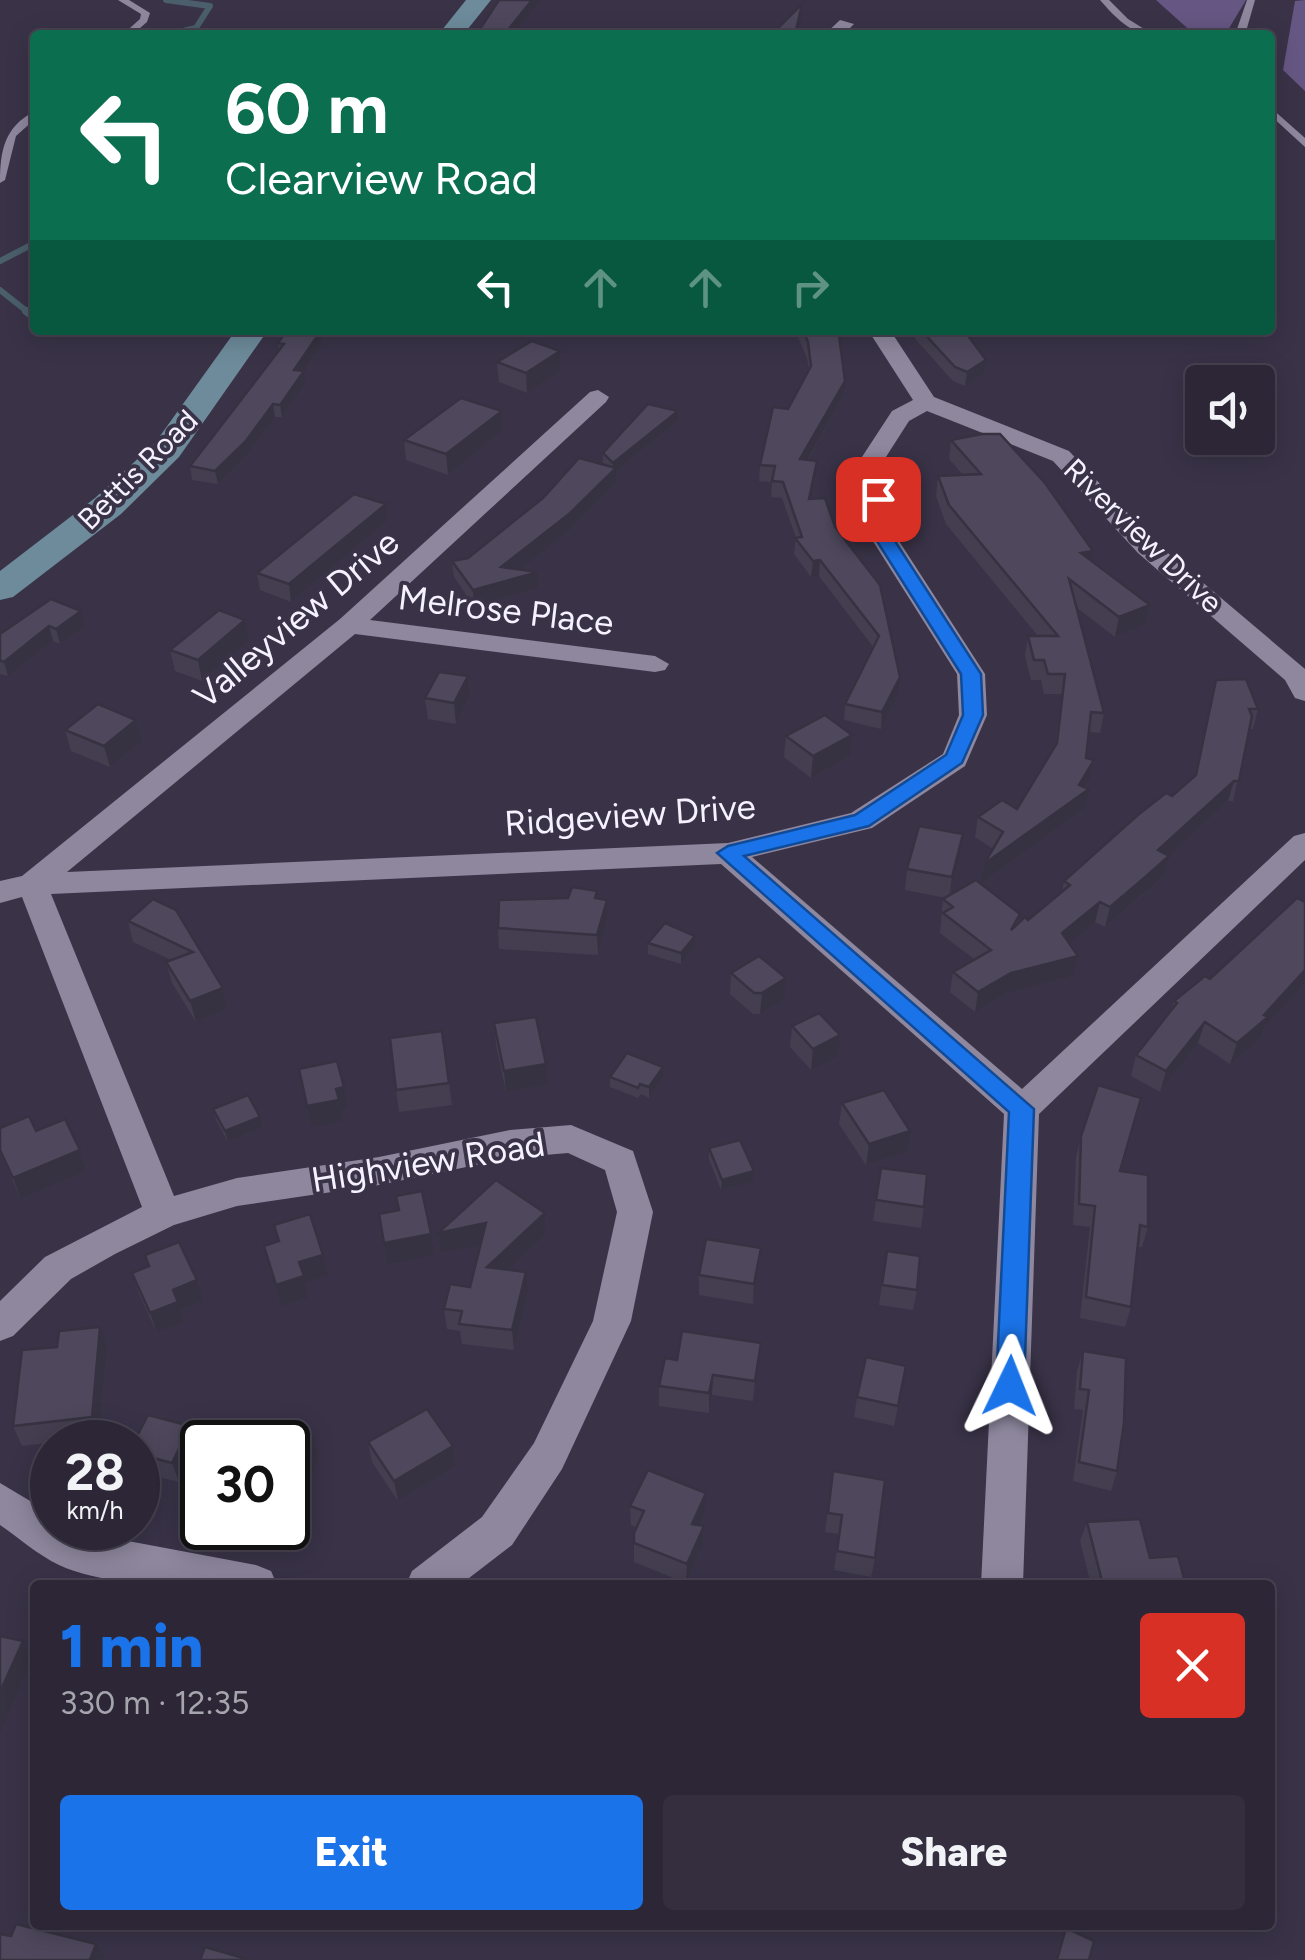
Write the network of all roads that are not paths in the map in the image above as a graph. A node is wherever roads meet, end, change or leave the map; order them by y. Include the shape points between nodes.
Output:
1 (122, 0) edge
2 (479, 0) edge
3 (1104, 0) edge
4 (1252, 0) edge
5 (133, 30) edge
6 (454, 30) edge
7 (1140, 30) edge
8 (1242, 30) edge
9 (1275, 115) edge
10 (30, 118) edge
11 (1305, 144) edge
12 (0, 180) edge
13 (249, 335) edge
14 (882, 335) edge
15 (598, 397) dead end
16 (926, 402) junction
17 (0, 588) edge
18 (349, 625) junction
19 (655, 664) dead end
20 (1305, 692) edge
21 (1305, 843) edge
22 (728, 853) junction
23 (16, 888) edge
24 (1022, 1109) junction
25 (163, 1214) junction
26 (0, 1326) edge
27 (0, 1502) edge
28 (230, 1580) edge
29 (433, 1580) edge
30 (1002, 1580) edge

1 - 5 lane via 146,13
2 - 6 street
3 - 7 lane
4 - 8 lane
9 - 11 lane
10 - 12 lane via 6,141
13 - 17 street, Bettis Road via 166,450 80,529
14 - 16 street
15 - 18 street, Valleyview Drive
16 - 20 street, Riverview Drive via 1061,456 1147,548 1297,676
16 - 22 street, Ridgeview Drive via 900,416 872,460 884,538 971,674 973,715 954,759 862,821
18 - 19 street, Melrose Place
18 - 23 street, Valleyview Drive
21 - 24 street
22 - 23 street, Ridgeview Drive
22 - 24 street
23 - 25 street
24 - 30 street
25 - 26 street, Highview Road via 58,1268
25 - 29 street, Highview Road via 237,1192 510,1144 571,1139 620,1161 635,1212 612,1321 548,1456 497,1531
27 - 28 street via 71,1550

